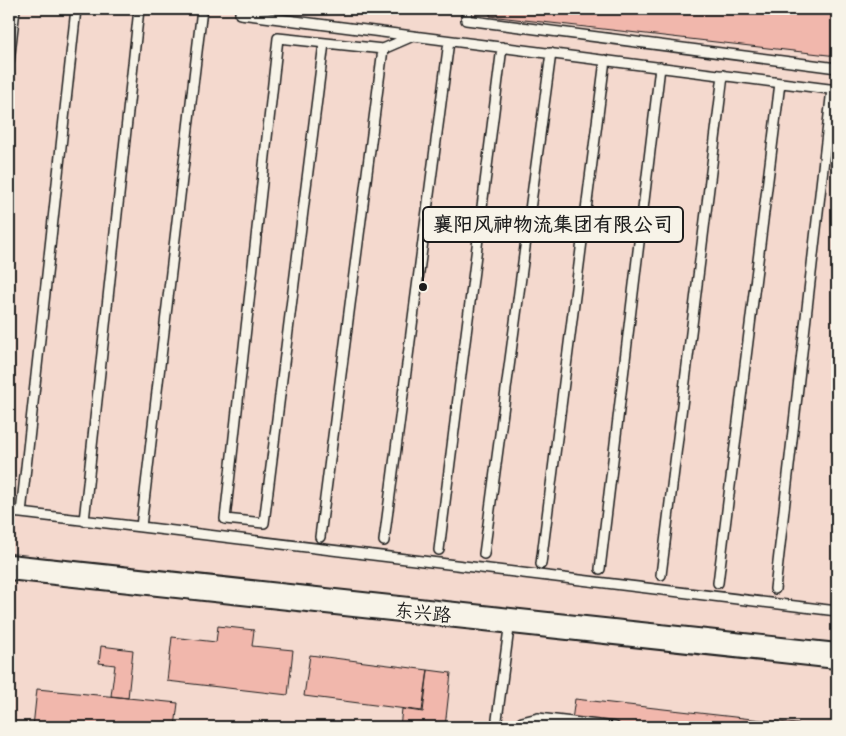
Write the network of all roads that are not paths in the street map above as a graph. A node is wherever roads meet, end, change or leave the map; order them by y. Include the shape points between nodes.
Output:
1 (15, 9) edge
2 (76, 9) edge
3 (139, 9) edge
4 (202, 9) edge
5 (240, 9) edge
6 (467, 9) edge
7 (413, 36) junction
8 (449, 40) junction
9 (324, 43) junction
10 (502, 47) junction
11 (383, 49) junction
12 (551, 54) junction
13 (605, 60) junction
14 (9, 62) edge
15 (660, 68) junction
16 (837, 68) edge
17 (723, 76) junction
18 (780, 82) junction
19 (834, 90) edge
20 (9, 512) edge
21 (21, 513) junction
22 (84, 521) junction
23 (141, 528) junction
24 (320, 537) dead end
25 (384, 541) dead end
26 (439, 550) dead end
27 (484, 554) dead end
28 (541, 564) dead end
29 (9, 567) edge
30 (600, 568) dead end
31 (661, 574) dead end
32 (718, 583) dead end
33 (775, 589) dead end
34 (837, 611) edge
35 (510, 621) junction
36 (837, 656) edge
37 (575, 725) edge
38 (496, 727) edge
39 (517, 727) edge
40 (615, 727) edge

1 - 14 lane
2 - 21 lane
3 - 22 lane
4 - 23 lane
5 - 7 lane via 240,14
6 - 16 lane via 466,20
7 - 8 lane
7 - 11 lane
8 - 10 lane
8 - 25 lane
9 - 9 lane via 278,38 225,519 264,523
9 - 11 lane
10 - 12 lane
10 - 26 lane
11 - 24 lane
12 - 13 lane
12 - 27 lane
13 - 15 lane
13 - 28 lane
15 - 17 lane
15 - 30 lane
17 - 18 lane
17 - 31 lane
18 - 19 lane
18 - 32 lane
19 - 33 lane
20 - 21 lane
21 - 22 lane
22 - 23 lane
23 - 34 lane
29 - 35 street, 东兴路
35 - 36 street, 东兴路
35 - 38 lane
37 - 39 lane via 538,718 522,722
37 - 40 lane

